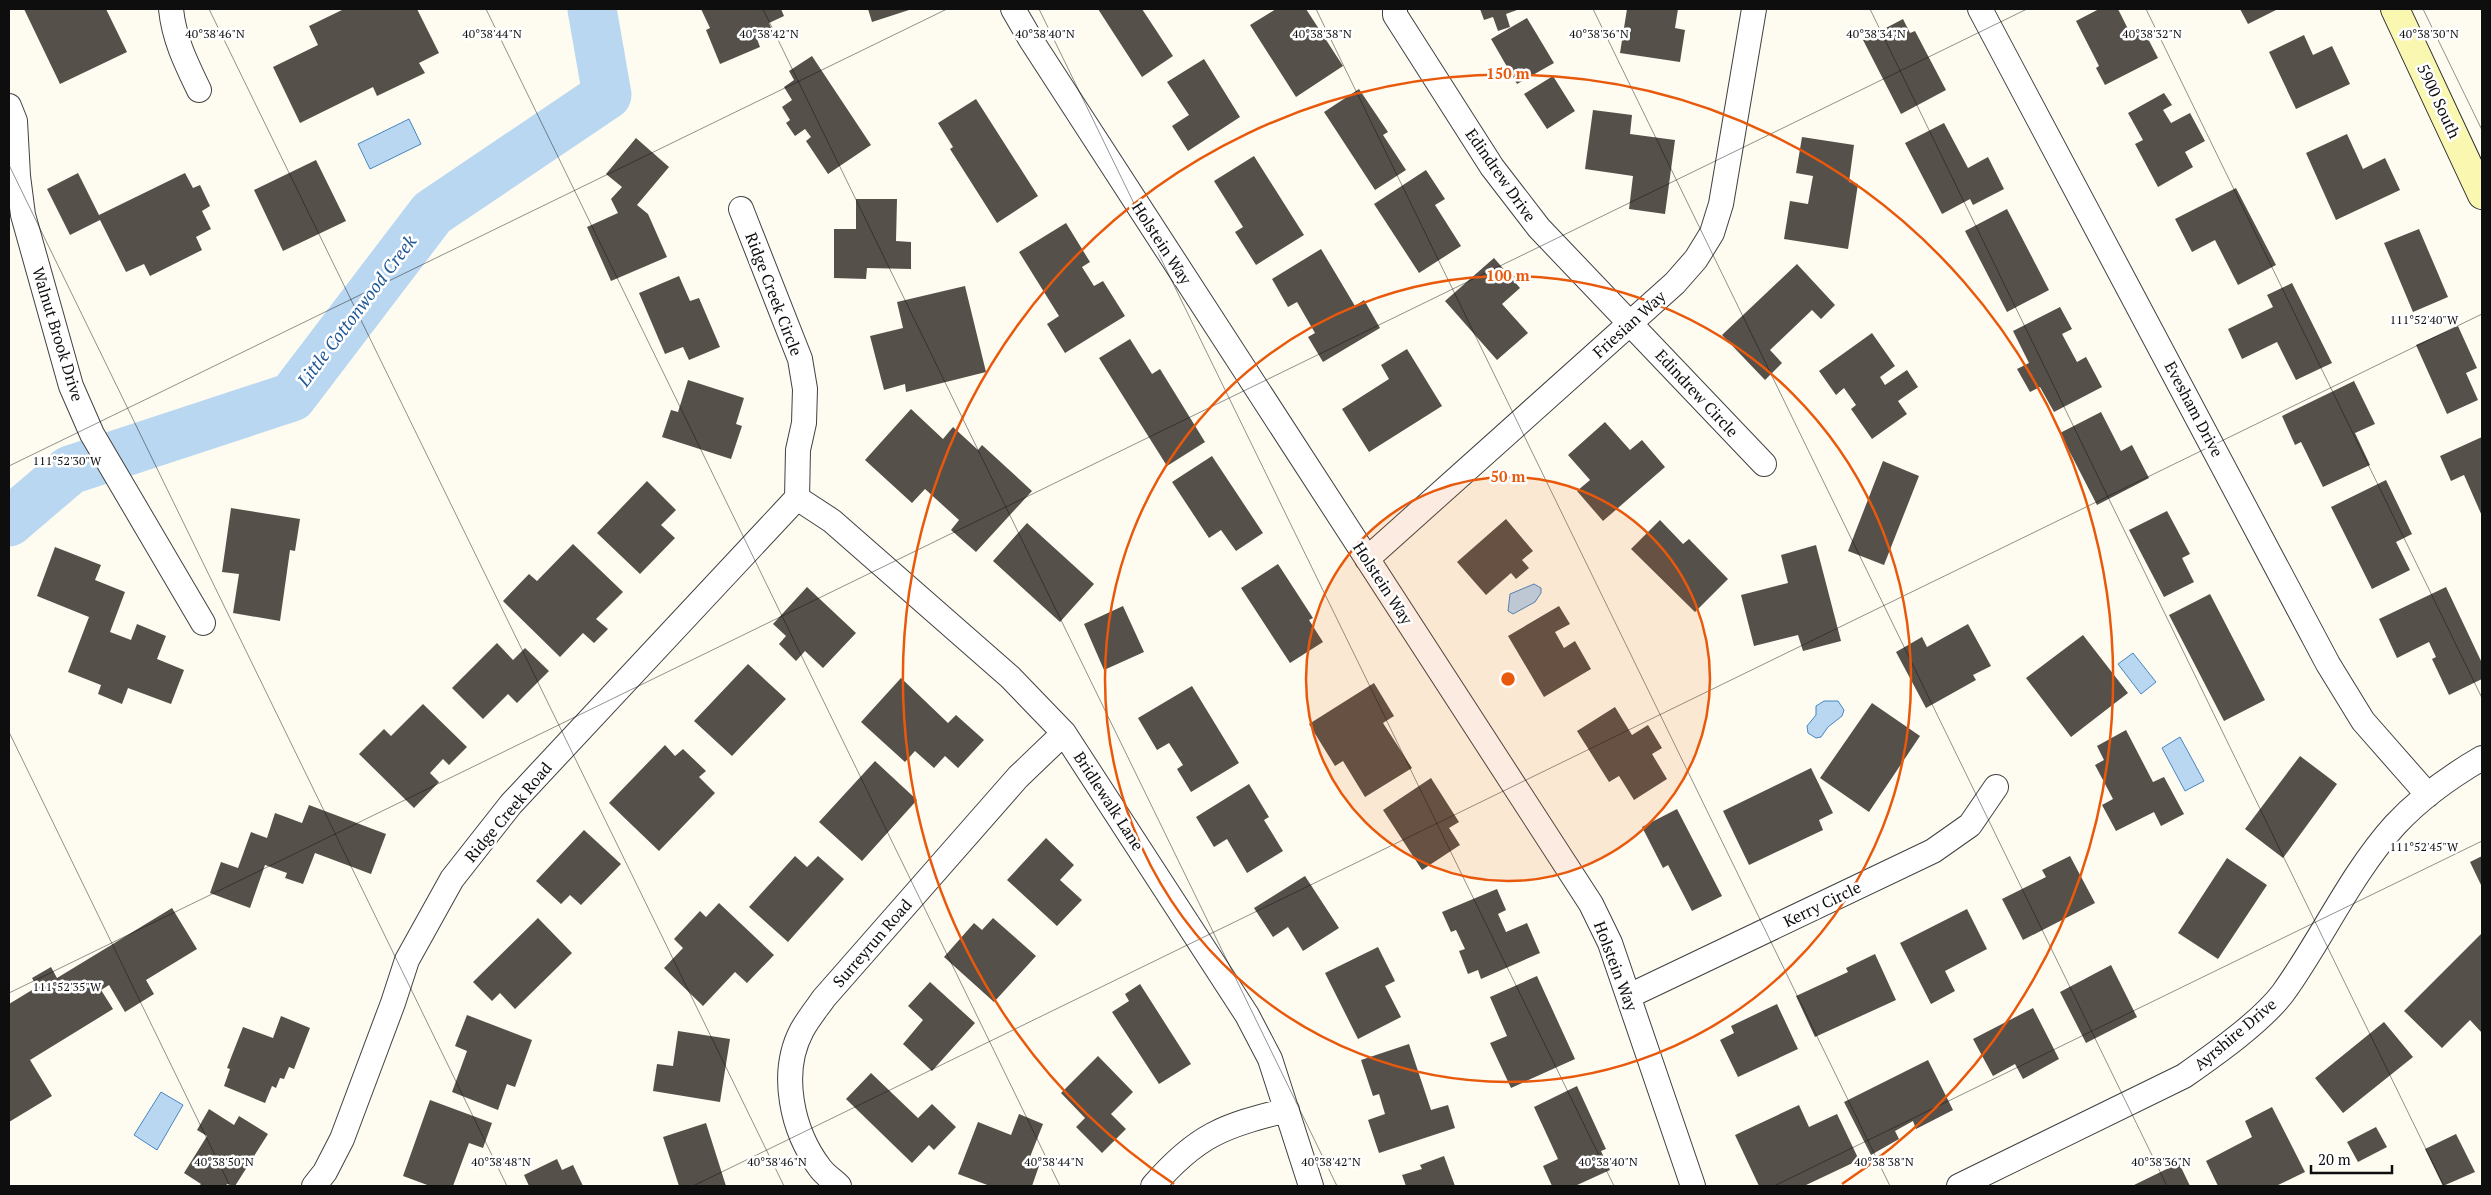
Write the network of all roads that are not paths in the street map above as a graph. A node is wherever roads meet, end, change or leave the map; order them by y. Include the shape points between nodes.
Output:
1 (170, 9) edge
2 (1013, 9) edge
3 (1394, 9) edge
4 (1754, 9) edge
5 (1980, 9) edge
6 (2394, 9) edge
7 (200, 90) dead end
8 (9, 106) edge
9 (2482, 195) edge
10 (740, 210) dead end
11 (1631, 323) junction
12 (1764, 464) dead end
13 (797, 498) junction
14 (1366, 559) junction
15 (203, 622) dead end
16 (1064, 733) junction
17 (2482, 758) edge
18 (1996, 788) dead end
19 (2428, 795) junction
20 (1629, 996) junction
21 (1287, 1110) junction
22 (314, 1186) edge
23 (839, 1186) edge
24 (1153, 1186) edge
25 (1311, 1186) edge
26 (1693, 1186) edge
27 (1959, 1186) edge

1 - 7 street via 181,53
2 - 14 street, Holstein Way
3 - 11 street, Edindrew Drive via 1492,167 1539,228
4 - 11 street, Friesian Way via 1722,204 1712,233 1696,259 1675,283
5 - 19 street, Evesham Drive via 2328,664 2363,721
6 - 9 main road, 5900 South
8 - 15 street, Walnut Brook Drive via 15,121 23,215 71,386 92,434
10 - 13 street, Ridge Creek Circle via 800,359 805,389 804,423 798,450
11 - 12 street, Edindrew Circle
11 - 14 street, Friesian Way
13 - 16 street, Bridlewalk Lane via 832,521 1010,677
13 - 22 street, Ridge Creek Road via 511,804 452,879 407,960 342,1139
14 - 20 street, Holstein Way via 1591,904 1610,943
16 - 21 street, Bridlewalk Lane via 1247,1015 1270,1059
16 - 23 street, Surreyrun Road via 1000,798 824,998 802,1031 793,1058 790,1084 794,1113 803,1142 820,1169
17 - 19 street, Ayrshire Drive
18 - 20 street, Kerry Circle via 1970,825 1932,851
19 - 27 street, Ayrshire Drive via 2395,825 2366,864 2282,994 2214,1056 2184,1076
20 - 26 street, Holstein Way
21 - 24 street via 1228,1126 1204,1138 1184,1153
21 - 25 street, Bridlewalk Lane

